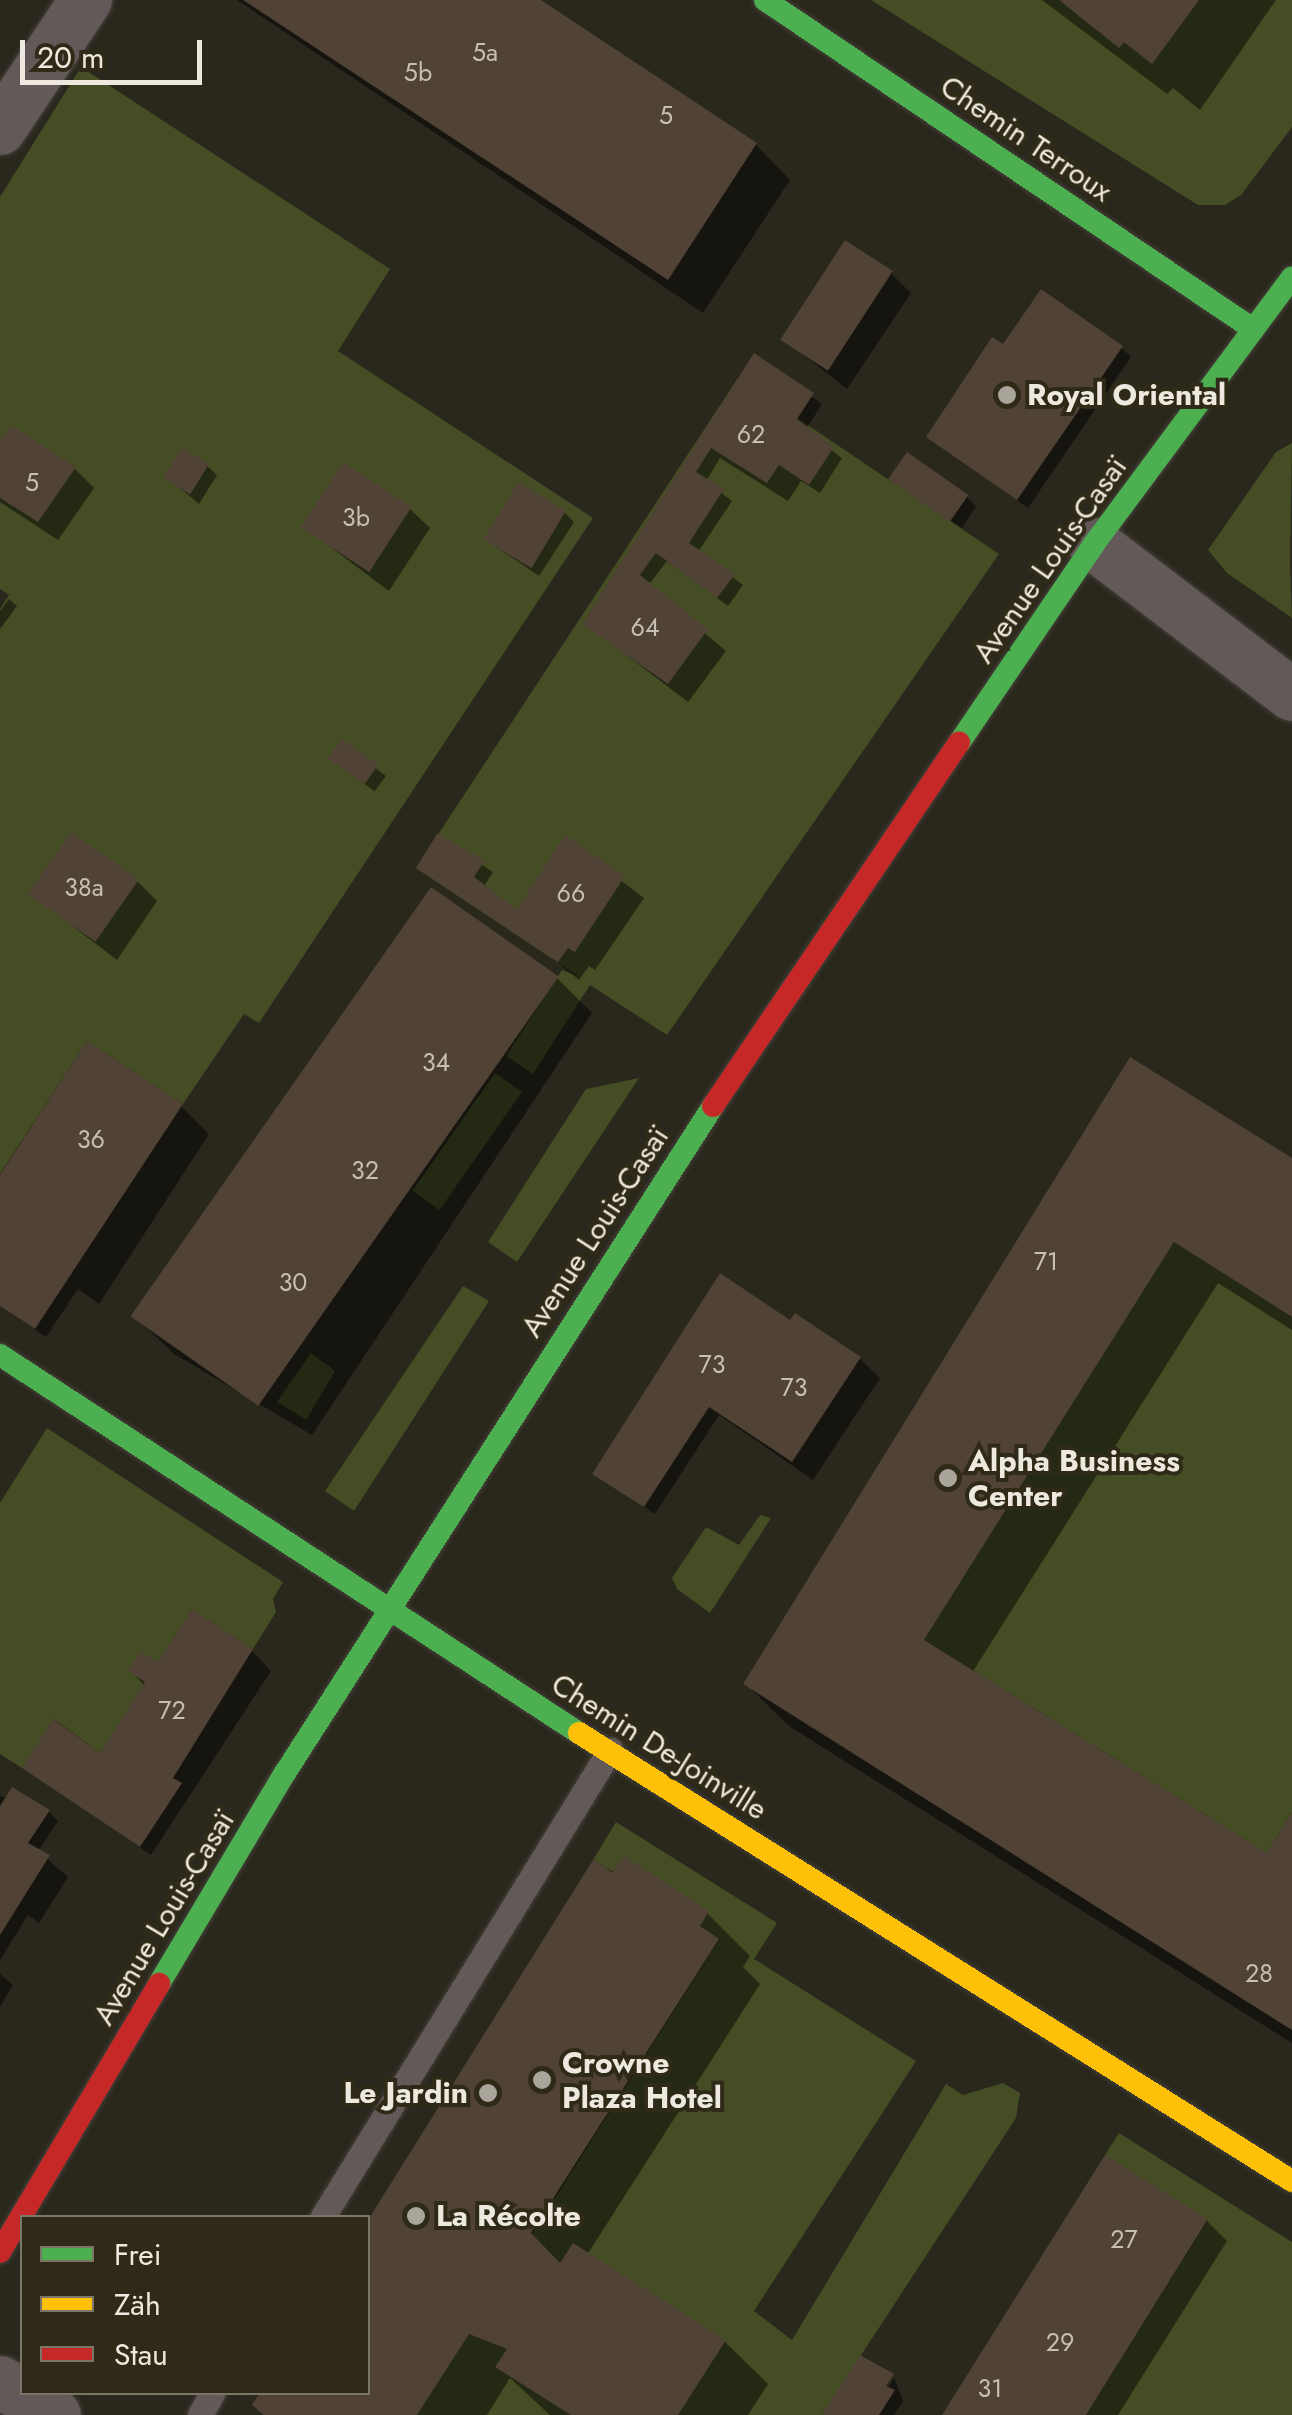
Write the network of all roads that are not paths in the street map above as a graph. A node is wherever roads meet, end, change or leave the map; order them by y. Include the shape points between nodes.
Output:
1 (86, 0) edge
2 (765, 0) edge
3 (0, 129) edge
4 (1292, 277) edge
5 (1253, 329) junction
6 (1094, 544) junction
7 (1292, 695) edge
8 (0, 1355) edge
9 (388, 1611) junction
10 (610, 1750) junction
11 (1289, 2173) edge
12 (22, 2215) edge
13 (324, 2215) edge
14 (20, 2219) edge
15 (0, 2252) edge
16 (22, 2395) edge
17 (55, 2415) edge

1 - 3 street
2 - 5 main road, Chemin Terroux
4 - 5 main road, Avenue Louis-Casaï
5 - 6 main road, Avenue Louis-Casaï
6 - 7 street
6 - 9 main road, Avenue Louis-Casaï via 681,1153
8 - 9 main road, Chemin De-Joinville
9 - 10 main road, Chemin De-Joinville
9 - 12 main road, Avenue Louis-Casaï
10 - 11 main road, Chemin De-Joinville
10 - 13 lane
14 - 15 main road, Avenue Louis-Casaï
16 - 17 street

